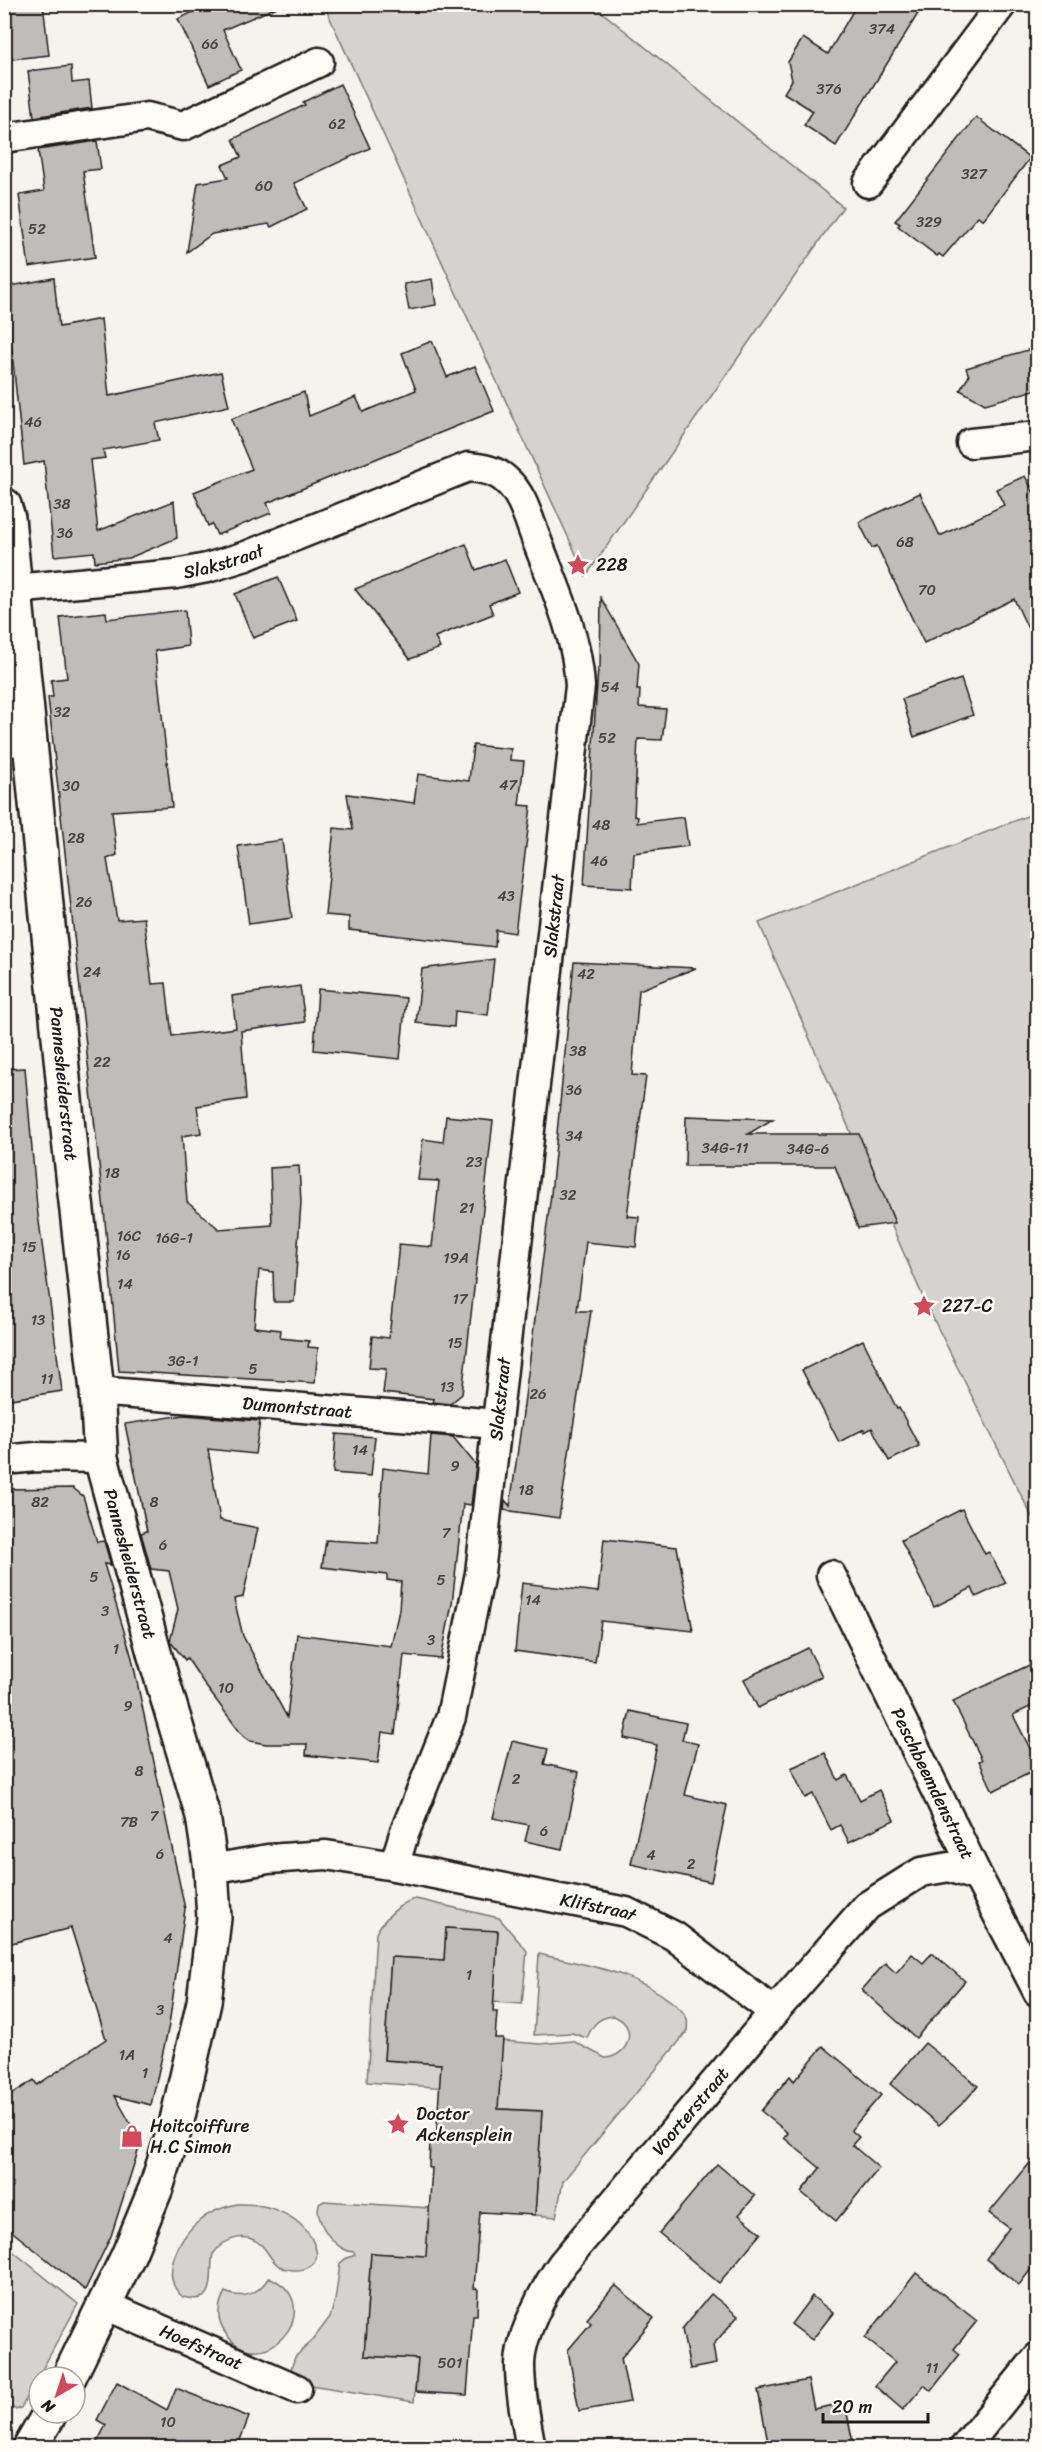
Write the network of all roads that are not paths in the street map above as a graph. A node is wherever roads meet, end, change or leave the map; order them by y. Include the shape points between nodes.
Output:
1 (1002, 4) edge
2 (319, 62) dead end
3 (4, 138) edge
4 (868, 183) dead end
5 (1038, 436) edge
6 (970, 443) dead end
7 (4, 505) edge
8 (14, 589) junction
9 (17, 741) edge
10 (98, 1391) junction
11 (497, 1424) junction
12 (101, 1458) junction
13 (4, 1460) edge
14 (831, 1575) dead end
15 (394, 1866) junction
16 (211, 1869) junction
17 (978, 1877) junction
18 (1038, 1992) edge
19 (774, 2012) junction
20 (105, 2305) junction
21 (1038, 2357) edge
22 (75, 2365) edge
23 (297, 2389) dead end
24 (43, 2425) edge
25 (30, 2448) edge
26 (531, 2448) edge
27 (964, 2448) edge

1 - 4 street
2 - 3 street via 183,126 147,117
5 - 6 street
7 - 8 street, Pannesheiderstraat
8 - 9 street, Pannesheiderstraat
8 - 11 street, Slakstraat via 207,568 246,556 468,466 489,470 507,480 520,499 566,614 579,665 580,686
9 - 10 street, Pannesheiderstraat
10 - 11 street, Dumontstraat
10 - 12 street, Pannesheiderstraat
11 - 15 street, Slakstraat via 480,1573 451,1717
12 - 13 street
12 - 16 street, Pannesheiderstraat via 154,1656 203,1816
14 - 17 street, Peschbeemdenstraat
15 - 16 street via 326,1855 268,1859
15 - 19 street, Klifstraat via 626,1912 674,1936
16 - 20 street via 214,1918 204,2002 185,2091 156,2188
17 - 18 street, Peschbeemdenstraat
17 - 19 street, Voorterstraat via 949,1867 921,1872 867,1906
19 - 26 street, Voorterstraat via 544,2289 520,2363
20 - 22 street
20 - 23 street, Hoefstraat
21 - 27 street
24 - 25 street

